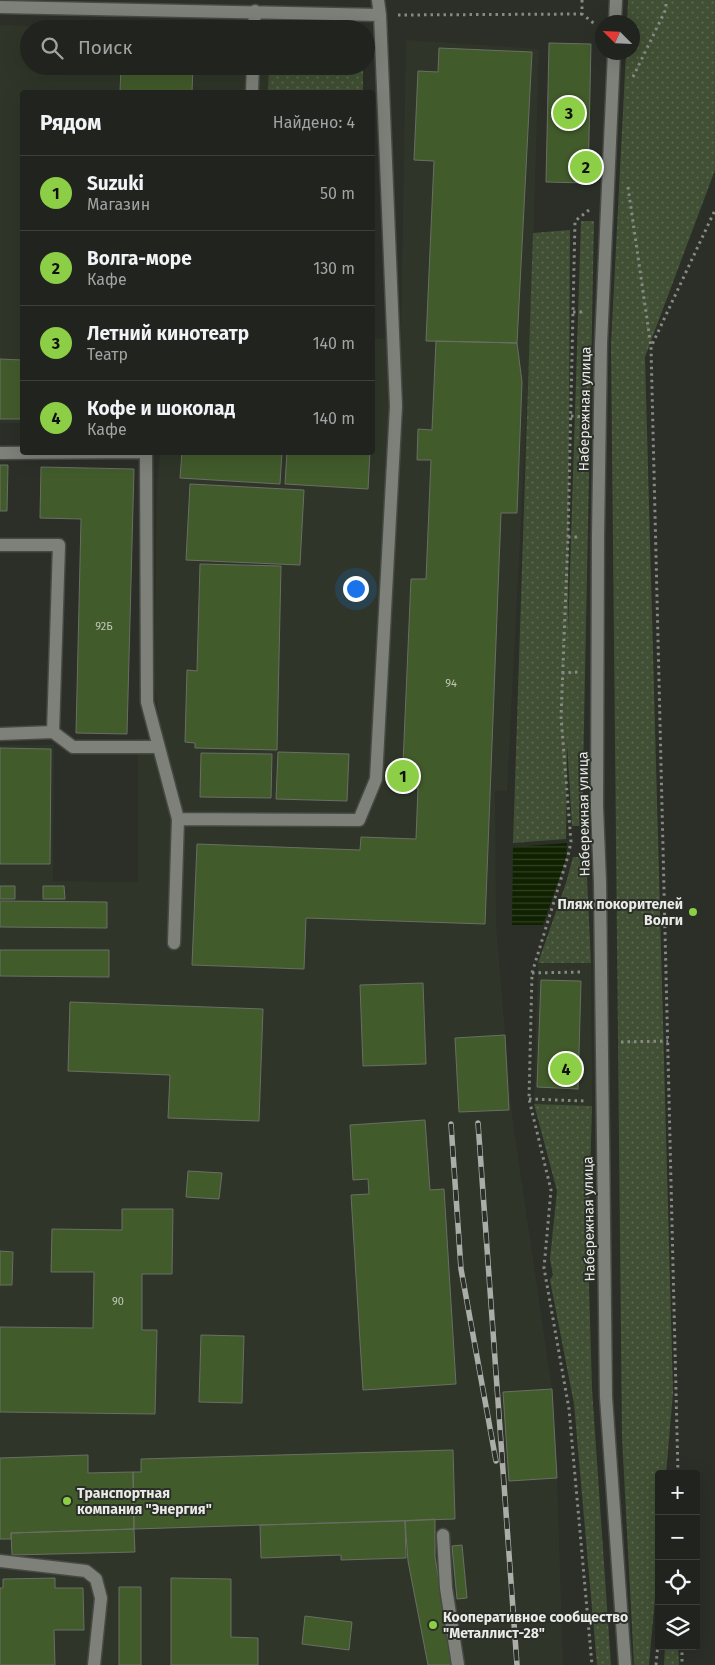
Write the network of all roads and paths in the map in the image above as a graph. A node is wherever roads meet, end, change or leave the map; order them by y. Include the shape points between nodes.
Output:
1 (378, 0) edge
2 (582, 0) edge
3 (616, 0) edge
4 (666, 0) edge
5 (0, 7) edge
6 (255, 11) junction
7 (582, 14) junction
8 (380, 15) junction
9 (615, 15) edge
10 (254, 20) edge
11 (595, 24) edge
12 (614, 60) edge
13 (253, 75) edge
14 (630, 81) dead end
15 (252, 90) edge
16 (628, 185) dead end
17 (593, 208) dead end
18 (715, 210) edge
19 (652, 347) junction
20 (0, 453) edge
21 (20, 453) edge
22 (144, 455) edge
23 (0, 545) edge
24 (53, 732) junction
25 (0, 734) edge
26 (159, 747) junction
27 (178, 820) junction
28 (174, 943) dead end
29 (586, 972) dead end
30 (532, 973) junction
31 (668, 1041) junction
32 (628, 1042) dead end
33 (529, 1099) junction
34 (588, 1101) dead end
35 (676, 1470) edge
36 (443, 1534) dead end
37 (0, 1561) edge
38 (657, 1650) edge
39 (682, 1650) edge
40 (94, 1665) edge
41 (458, 1665) edge
42 (592, 1665) edge
43 (625, 1665) edge
44 (656, 1665) edge
45 (682, 1665) edge

1 - 8 street
2 - 7 path
3 - 9 street
4 - 14 path via 666,10
5 - 6 street
6 - 8 street
6 - 10 street
7 - 8 path
7 - 11 path
8 - 27 street via 396,406 376,779 358,820
12 - 43 street, Набережная улица via 601,344 597,807 606,1397
13 - 15 street
16 - 19 path
17 - 30 path via 575,221 561,717 571,842
18 - 19 path
19 - 31 path
20 - 21 street
22 - 26 street via 146,702
23 - 24 street via 59,545
24 - 25 street
24 - 26 street via 73,748
26 - 27 street
27 - 28 street
29 - 30 path
30 - 33 path
31 - 32 path
31 - 35 path
33 - 34 path
33 - 42 path via 551,1190 544,1268 569,1409
36 - 41 street via 446,1588
37 - 40 street via 86,1570 96,1579 101,1598
38 - 44 path
39 - 45 path

